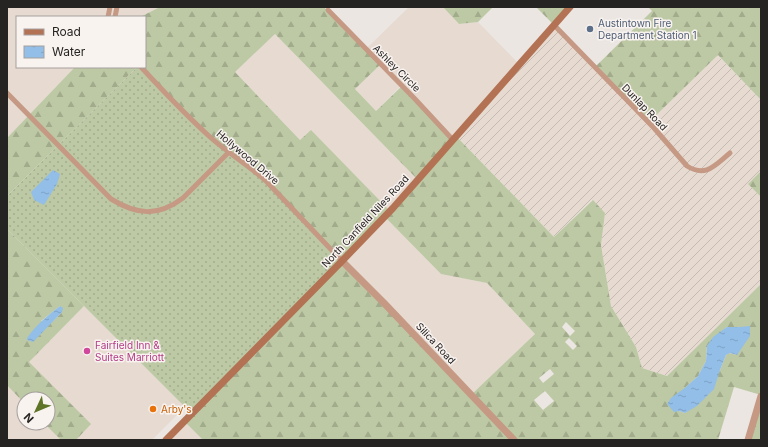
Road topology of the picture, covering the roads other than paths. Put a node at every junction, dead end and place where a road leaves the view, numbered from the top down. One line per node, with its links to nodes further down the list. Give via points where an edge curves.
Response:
1 (570, 7): 3 (main road, North Canfield Niles Road)
2 (328, 10): 6 (street, Ashley Circle)
3 (554, 25): 6 (main road, North Canfield Niles Road); 8 (street, Dunlap Road, via 654,128 687,166 700,171 709,169)
4 (142, 68): 7 (street, Hollywood Drive, via 190,119)
5 (7, 93): 7 (street, via 111,199 132,210 151,212 175,204)
6 (453, 140): 9 (main road, North Canfield Niles Road)
7 (229, 152): 9 (street, Hollywood Drive, via 266,181)
8 (730, 153)
9 (342, 261): 11 (main road, North Canfield Niles Road); 12 (street, Silica Road)
10 (761, 396): 13 (street)
11 (166, 440)
12 (514, 440)
13 (748, 440)

